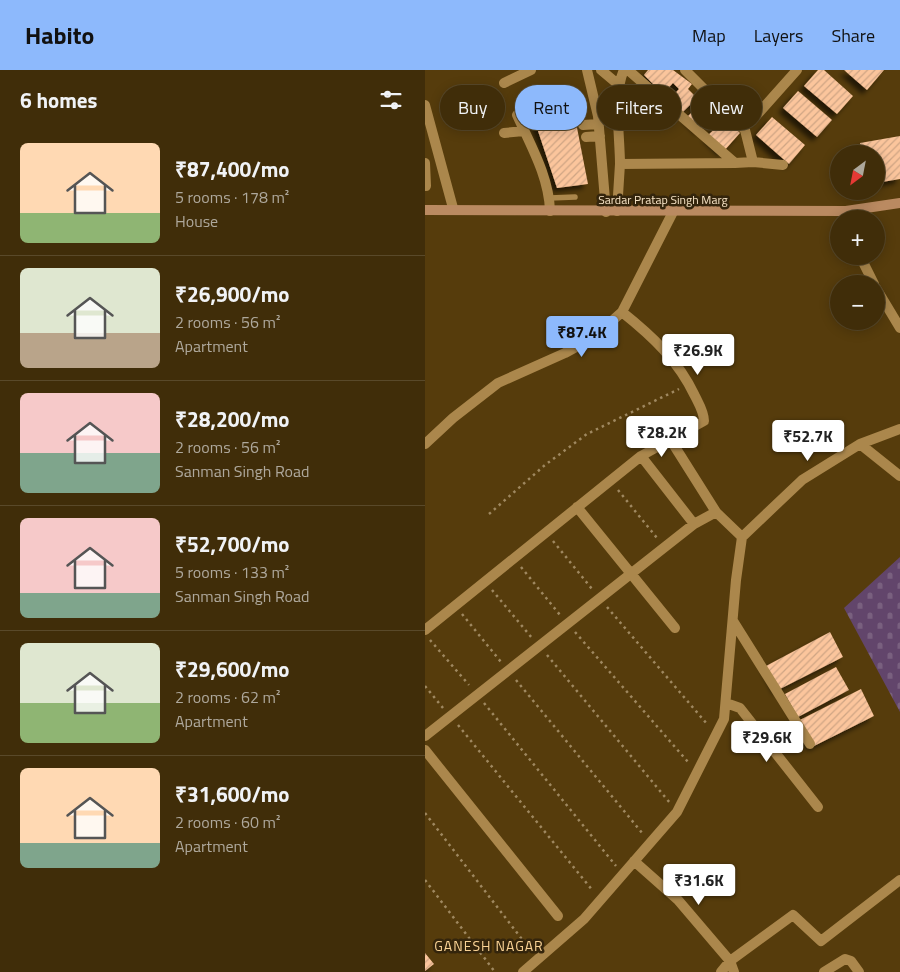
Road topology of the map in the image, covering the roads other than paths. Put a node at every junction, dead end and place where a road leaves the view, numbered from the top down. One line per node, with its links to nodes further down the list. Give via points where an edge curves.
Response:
1 (531, 70): 7 (street)
2 (587, 70): 12 (street)
3 (601, 70): 8 (street)
4 (626, 70): 9 (street); 21 (street)
5 (685, 70): 19 (street, via 745,130)
6 (797, 70): 11 (street)
7 (504, 83)
8 (619, 85)
9 (620, 85)
10 (425, 105): 28 (street)
11 (762, 109)
12 (597, 115)
13 (600, 130): 17 (street)
14 (620, 130): 22 (street)
15 (524, 131): 16 (street); 26 (street, via 541,167)
16 (504, 133)
17 (600, 136): 18 (street); 31 (street)
18 (586, 137)
19 (753, 162): 21 (street); 23 (street)
20 (425, 163): 24 (street)
21 (735, 163): 22 (street)
22 (620, 164): 32 (street)
23 (783, 165)
24 (426, 186)
25 (575, 197): 26 (lane)
26 (550, 198): 30 (street)
27 (900, 203): 33 (main road, Sardar Pratap Singh Marg, via 846,211)
28 (453, 208): 29 (main road, Sardar Pratap Singh Marg); 30 (main road, Sardar Pratap Singh Marg)
29 (425, 210)
30 (551, 211): 31 (main road, Sardar Pratap Singh Marg)
31 (606, 212): 32 (main road, Sardar Pratap Singh Marg)
32 (617, 212): 33 (main road, Sardar Pratap Singh Marg)
33 (673, 212): 35 (street)
34 (885, 303): 36 (street)
35 (622, 312): 38 (street, via 669,354 704,414 704,421); 39 (street, via 594,337 498,383)
36 (900, 328)
37 (900, 429): 40 (street)
38 (669, 439): 41 (street); 44 (street)
39 (425, 444)
40 (860, 444): 42 (street); 46 (street, via 802,480)
41 (641, 456): 43 (street); 45 (street)
42 (900, 476)
43 (577, 507): 47 (street); 50 (street)
44 (716, 512): 45 (street); 46 (street)
45 (694, 524): 47 (street)
46 (742, 537): 48 (street)
47 (631, 573): 49 (street); 52 (street)
48 (733, 621): 51 (street); 53 (street)
49 (675, 628)
50 (425, 632)
51 (726, 703): 55 (street, via 740,708); 56 (street, via 725,719 677,812)
52 (425, 736)
53 (810, 744)
54 (425, 750): 58 (street)
55 (818, 807)
56 (634, 861): 59 (street, via 678,900); 60 (street, via 584,919)
57 (900, 880): 59 (street, via 821,941 793,915)
58 (557, 916)
59 (730, 961): 61 (street); 62 (street)
60 (523, 972)
61 (721, 972)
62 (734, 972)
63 (824, 972): 64 (street, via 845,959 851,961)
64 (859, 972)

